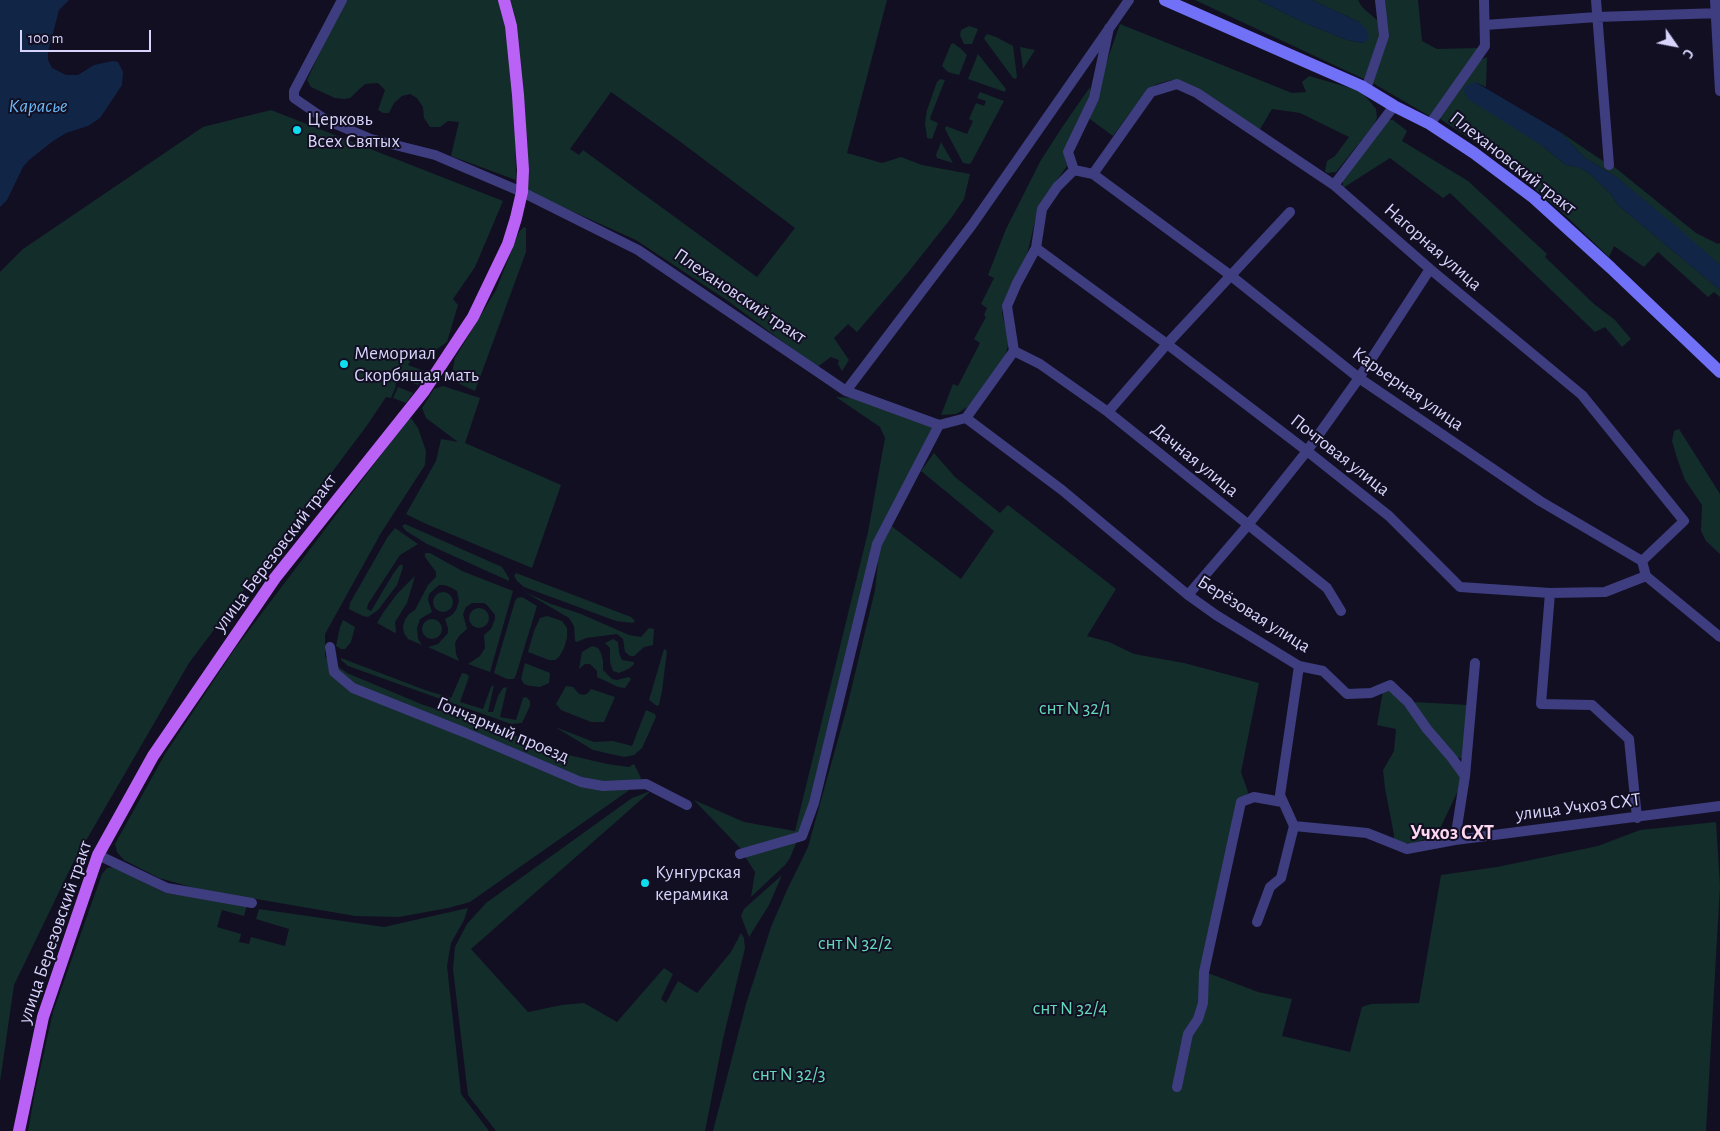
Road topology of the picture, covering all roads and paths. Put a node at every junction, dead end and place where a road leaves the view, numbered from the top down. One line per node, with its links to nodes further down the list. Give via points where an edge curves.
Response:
1 (342, 0): 22 (street, Плехановский тракт, via 294,91 294,98 326,120 371,139 434,155)
2 (504, 0): 22 (main road, улица Березовский тракт, via 511,26 518,95)
3 (1129, 0): 12 (street)
4 (1165, 0): 14 (street, Плехановский тракт)
5 (1380, 0): 14 (street, via 1384,36)
6 (1484, 0): 11 (street)
7 (1596, 0): 10 (street)
8 (1715, 0): 9 (street)
9 (1718, 13): 10 (street); 13 (street)
10 (1597, 16): 11 (street); 18 (street)
11 (1485, 25): 17 (street, via 1484,46)
12 (1109, 28): 19 (street, via 1094,98 1068,152); 31 (street, via 972,225)
13 (1720, 83): 15 (street)
14 (1366, 89): 16 (street, Плехановский тракт)
15 (1720, 91)
16 (1394, 106): 17 (street, Плехановский тракт); 21 (street)
17 (1430, 124): 29 (street, Плехановский тракт, via 1534,198)
18 (1609, 165)
19 (1074, 170): 20 (street, Карьерная улица); 24 (street, via 1042,209)
20 (1093, 174): 21 (street, Нагорная улица, via 1151,92 1177,84 1197,93); 26 (street, Карьерная улица)
21 (1334, 185): 25 (street, Нагорная улица)
22 (522, 192): 31 (street, Плехановский тракт, via 638,250); 54 (main road, улица Березовский тракт, via 508,244 474,317 424,391 275,578 152,756)
23 (1290, 212): 26 (street)
24 (1036, 248): 27 (street, Почтовая улица); 28 (street, via 1007,306)
25 (1430, 268): 30 (street); 37 (street, Нагорная улица, via 1582,395 1684,521)
26 (1230, 275): 27 (street); 30 (street, Карьерная улица)
27 (1168, 344): 32 (street); 35 (street, Почтовая улица)
28 (1014, 351): 32 (street, Дачная улица, via 1040,364); 33 (street)
29 (1720, 372)
30 (1359, 378): 35 (street); 37 (street, Карьерная улица, via 1540,501)
31 (846, 390): 34 (street, Плехановский тракт)
32 (1108, 412): 36 (street, Дачная улица)
33 (966, 418): 34 (street); 40 (street, Берёзовая улица, via 1062,490)
34 (939, 425): 53 (street, via 877,544 814,803 802,836)
35 (1308, 451): 36 (street); 39 (street, Почтовая улица, via 1389,516 1460,587)
36 (1248, 525): 40 (street); 41 (street, Дачная улица, via 1326,588)
37 (1642, 561): 38 (street)
38 (1646, 576): 39 (street, Почтовая улица, via 1605,592); 42 (street)
39 (1550, 593): 50 (street, via 1540,704 1592,705 1629,739)
40 (1188, 595): 45 (street, Берёзовая улица)
41 (1341, 611)
42 (1720, 637)
43 (330, 647): 48 (street, Гончарный проезд, via 334,672 353,688 581,782 603,786 646,784)
44 (1475, 663): 46 (street)
45 (1299, 666): 46 (street, Берёзовая улица, via 1323,671 1347,694 1371,693 1390,685 1408,702); 47 (street, via 1280,796)
46 (1465, 776): 52 (street)
47 (1282, 802): 51 (street); 57 (street, via 1254,797 1241,802 1204,972 1203,1003 1188,1034)
48 (687, 805)
49 (1720, 806): 50 (street, улица Учхоз СХТ)
50 (1637, 818): 52 (street, улица Учхоз СХТ)
51 (1294, 826): 52 (street, улица Учхоз СХТ, via 1367,833 1407,849); 56 (street, via 1281,878 1270,887)
52 (1455, 840)
53 (740, 854)
54 (98, 855): 55 (street, via 167,888); 58 (main road, улица Березовский тракт, via 43,1017)
55 (252, 903)
56 (1257, 922)
57 (1177, 1086)
58 (19, 1131)

